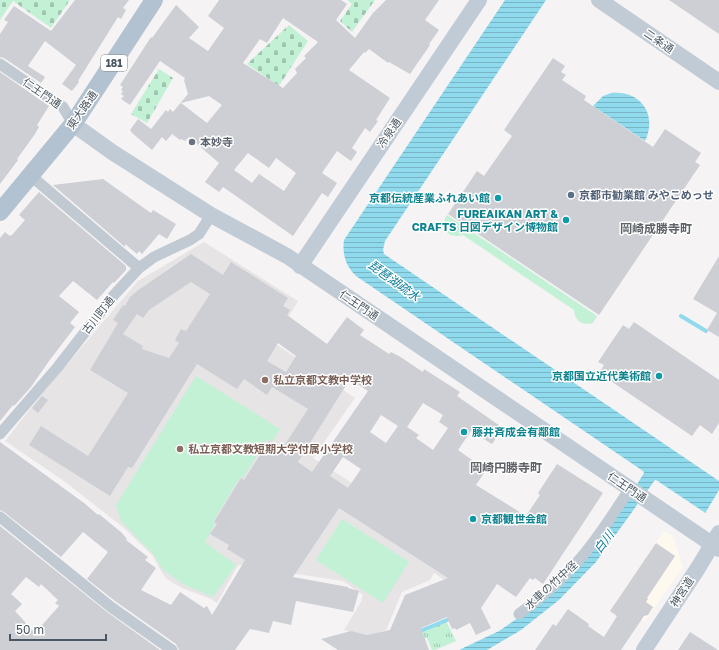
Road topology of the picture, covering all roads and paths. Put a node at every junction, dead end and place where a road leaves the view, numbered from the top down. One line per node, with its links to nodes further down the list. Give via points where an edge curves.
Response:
1 (154, 0): 6 (main road, 東大路通 / 181)
2 (479, 0): 10 (street, 冷泉通)
3 (599, 0): 5 (street, 二条通)
4 (0, 64): 6 (street, 仁王門通, via 63,107)
5 (719, 82)
6 (73, 124): 7 (main road, 東大路通 / 181); 9 (street, 仁王門通)
7 (30, 175): 8 (main road, 東大路通 / 181); 11 (street)
8 (0, 212)
9 (211, 215): 10 (street, 仁王門通, via 287,256); 11 (street, 古川町通, via 199,234 154,257)
10 (300, 266): 13 (street, 仁王門通)
11 (139, 268): 12 (street, 古川町通, via 114,294 57,368)
12 (0, 434)
13 (632, 494): 15 (street, 仁王門通); 16 (street, 水車の竹中径, via 575,565)
14 (0, 516): 17 (street, via 111,607)
15 (717, 542): 18 (street, 神宮道)
16 (519, 614)
17 (172, 650)
18 (644, 650)

